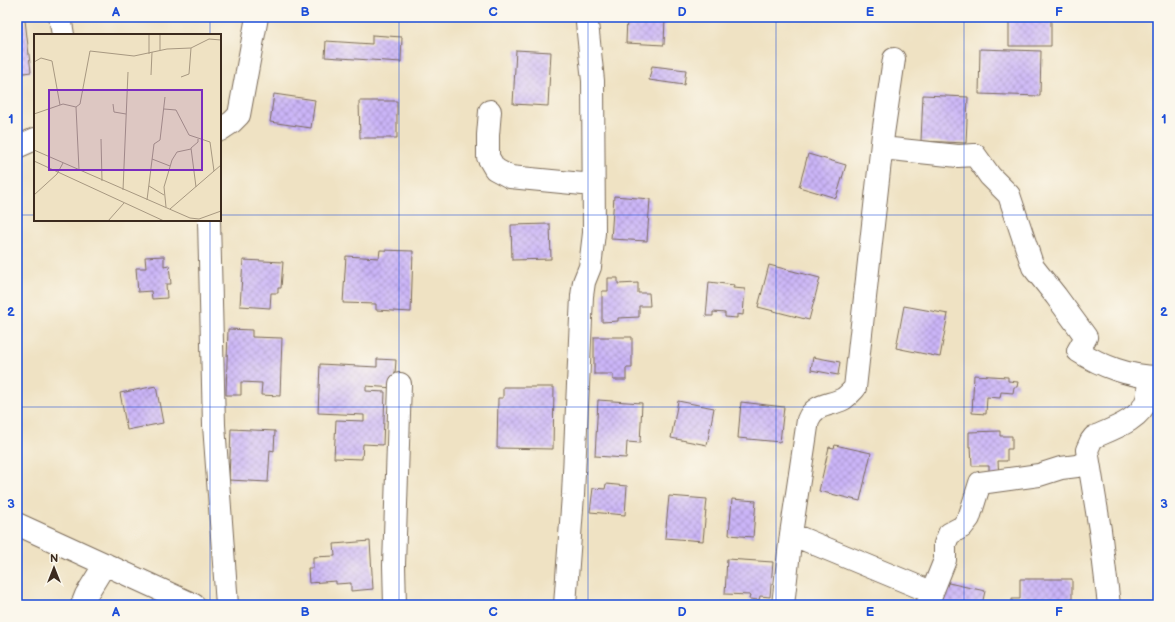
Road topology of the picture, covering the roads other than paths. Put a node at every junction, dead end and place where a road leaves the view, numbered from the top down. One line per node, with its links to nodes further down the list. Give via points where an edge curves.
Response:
1 (60, 17): 4 (street)
2 (257, 17): 7 (street, via 239,115)
3 (587, 17): 11 (street, via 592,81)
4 (63, 34)
5 (894, 59): 10 (street)
6 (490, 111): 11 (street, via 488,157 495,169 510,177)
7 (221, 129)
8 (34, 139): 9 (street)
9 (17, 147)
10 (882, 148): 13 (street, via 958,156 975,155 1008,196 1032,267 1086,337 1078,351 1120,371); 17 (street, via 855,388 843,399 811,413)
11 (593, 185): 24 (street, via 594,233 590,267 582,296)
12 (209, 221): 22 (street, via 214,425)
13 (1153, 377): 15 (street, via 1144,406 1124,424 1094,437 1087,450)
14 (400, 384): 23 (street)
15 (1088, 461): 19 (street, via 1039,475 980,483 970,518 962,527 949,534 945,544 945,560); 26 (street)
16 (17, 524): 18 (street)
17 (792, 534): 19 (street); 25 (street)
18 (105, 564): 20 (street); 21 (street)
19 (929, 598)
20 (82, 605)
21 (194, 605)
22 (227, 605)
23 (395, 605)
24 (565, 605)
25 (783, 605)
26 (1109, 605)

